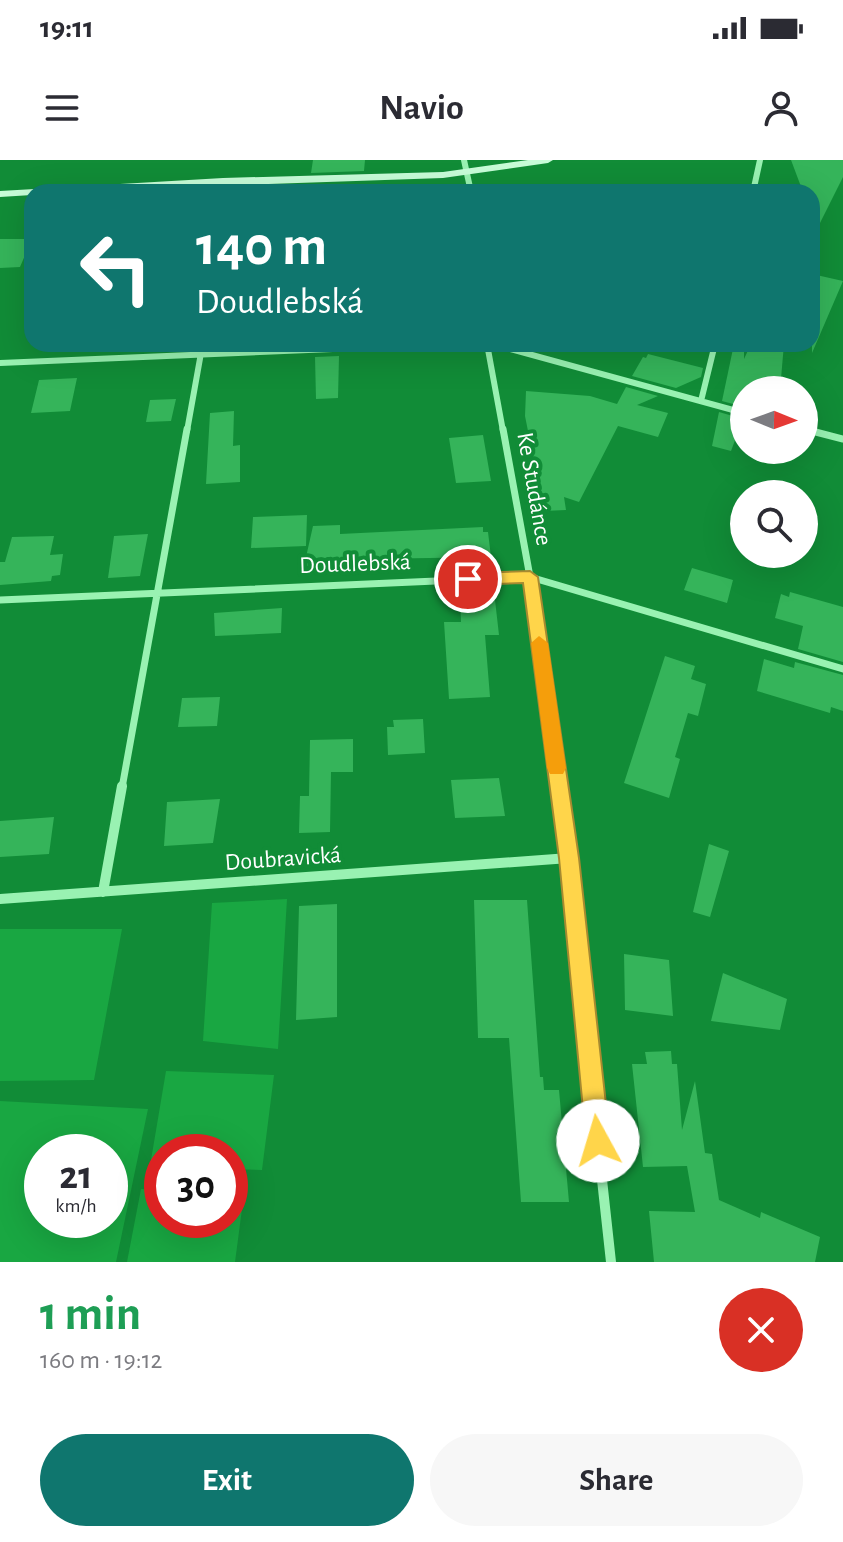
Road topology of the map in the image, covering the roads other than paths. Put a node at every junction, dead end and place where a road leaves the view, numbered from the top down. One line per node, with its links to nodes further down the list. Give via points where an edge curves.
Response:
1 (464, 160): 4 (street)
2 (548, 160): 4 (main road)
3 (760, 160): 7 (street)
4 (467, 173): 5 (main road); 6 (street)
5 (172, 184)
6 (469, 184)
7 (755, 184)
8 (24, 193): 9 (main road)
9 (0, 194)
10 (235, 352): 14 (street)
11 (491, 352): 20 (street, Ke Studánce)
12 (520, 352): 16 (street)
13 (713, 352): 16 (street)
14 (201, 353): 15 (street); 21 (street)
15 (0, 363)
16 (701, 401): 17 (street)
17 (730, 409)
18 (818, 433): 19 (street)
19 (843, 439)
20 (530, 577): 21 (street, Doudlebská); 23 (street, Doudlebská); 24 (street, Ke Studánce)
21 (159, 591): 22 (street, Doudlebská); 25 (street)
22 (0, 600)
23 (843, 669)
24 (569, 858): 25 (street, Doubravická); 27 (street, Ke Studánce)
25 (103, 892): 26 (street, Doubravická)
26 (0, 899)
27 (611, 1262)

